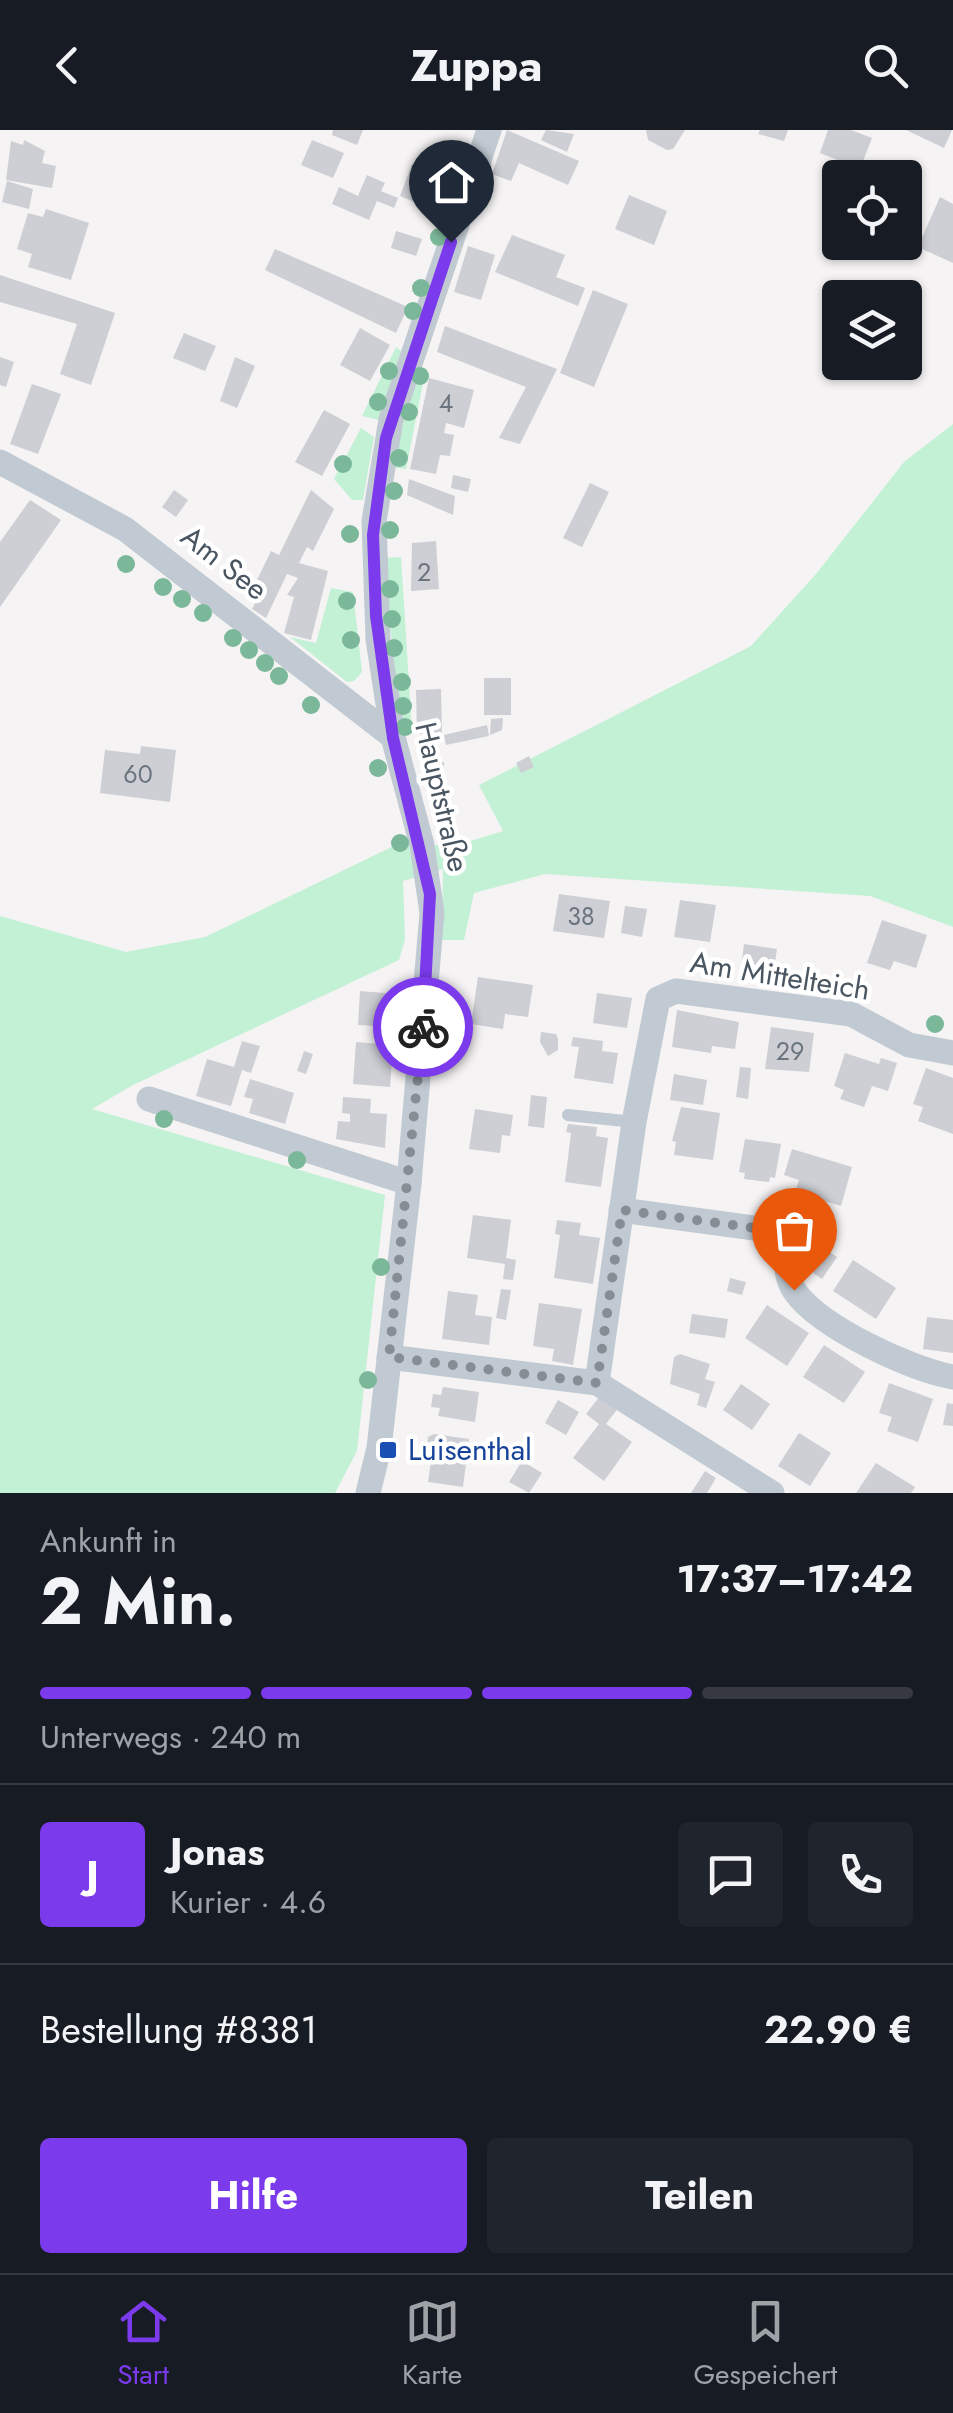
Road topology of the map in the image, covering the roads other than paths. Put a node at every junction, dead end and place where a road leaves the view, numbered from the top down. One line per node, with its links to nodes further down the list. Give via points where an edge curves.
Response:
1 (489, 130): 3 (street, Hauptstraße, via 391,420 380,474 374,594)
2 (2, 466): 3 (street, Am See, via 74,499 154,549)
3 (393, 738): 8 (street, Hauptstraße, via 422,845 431,933)
4 (953, 1053): 7 (street, Am Mittelteich, via 909,1045 851,1014 668,992 653,1011)
5 (149, 1099): 8 (street)
6 (568, 1115): 7 (lane)
7 (634, 1122): 9 (street, Am Mittelteich)
8 (409, 1183): 10 (street, Hauptstraße)
9 (622, 1210): 11 (street, via 769,1230 783,1245 792,1288 810,1306 887,1355); 12 (street, Am Mittelteich)
10 (389, 1357): 12 (street); 13 (street, Hauptstraße)
11 (953, 1377)
12 (597, 1383): 14 (street)
13 (368, 1493)
14 (772, 1493)

